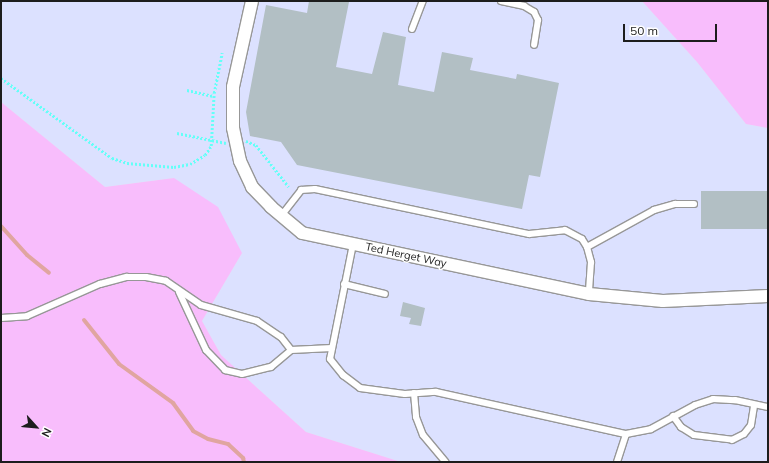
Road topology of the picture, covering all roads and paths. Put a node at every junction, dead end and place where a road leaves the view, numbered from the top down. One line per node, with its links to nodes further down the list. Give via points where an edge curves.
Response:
1 (252, 1): 11 (street, Ted Herget Way, via 233,87 233,128 240,162 252,187)
2 (423, 1): 4 (lane)
3 (501, 1): 5 (lane, via 524,6 534,12 538,20)
4 (412, 29)
5 (534, 45)
6 (222, 53): 9 (path)
7 (1, 78): 9 (path, via 112,158 149,166 190,164 205,155 212,139)
8 (187, 90): 9 (path)
9 (214, 96)
10 (694, 204): 13 (lane, via 675,204 654,210)
11 (281, 216): 12 (street, Ted Herget Way, via 302,233); 13 (lane, via 301,190 315,190 529,234 565,230 578,236)
12 (353, 244): 14 (lane); 17 (street, Ted Herget Way)
13 (587, 247): 17 (lane, via 591,262)
14 (344, 284): 16 (lane); 20 (lane)
15 (179, 292): 19 (lane, via 166,281 127,277 100,284 27,316); 21 (lane, via 201,305 257,321 281,337); 21 (lane, via 206,350 225,370 242,374 271,367)
16 (385, 294)
17 (589, 294): 18 (street, Ted Herget Way, via 663,301)
18 (768, 296)
19 (1, 318)
20 (332, 348): 21 (lane); 22 (lane, via 330,359 343,375 360,388)
21 (291, 350)
22 (414, 393): 26 (lane, via 436,392); 27 (lane, via 416,417 423,435)
23 (754, 404): 24 (lane); 25 (lane, via 713,399); 25 (lane, via 751,425 744,434 732,440 694,434 682,427)
24 (768, 407)
25 (674, 416): 26 (lane, via 651,429)
26 (626, 434): 28 (lane)
27 (446, 462)
28 (617, 462)

